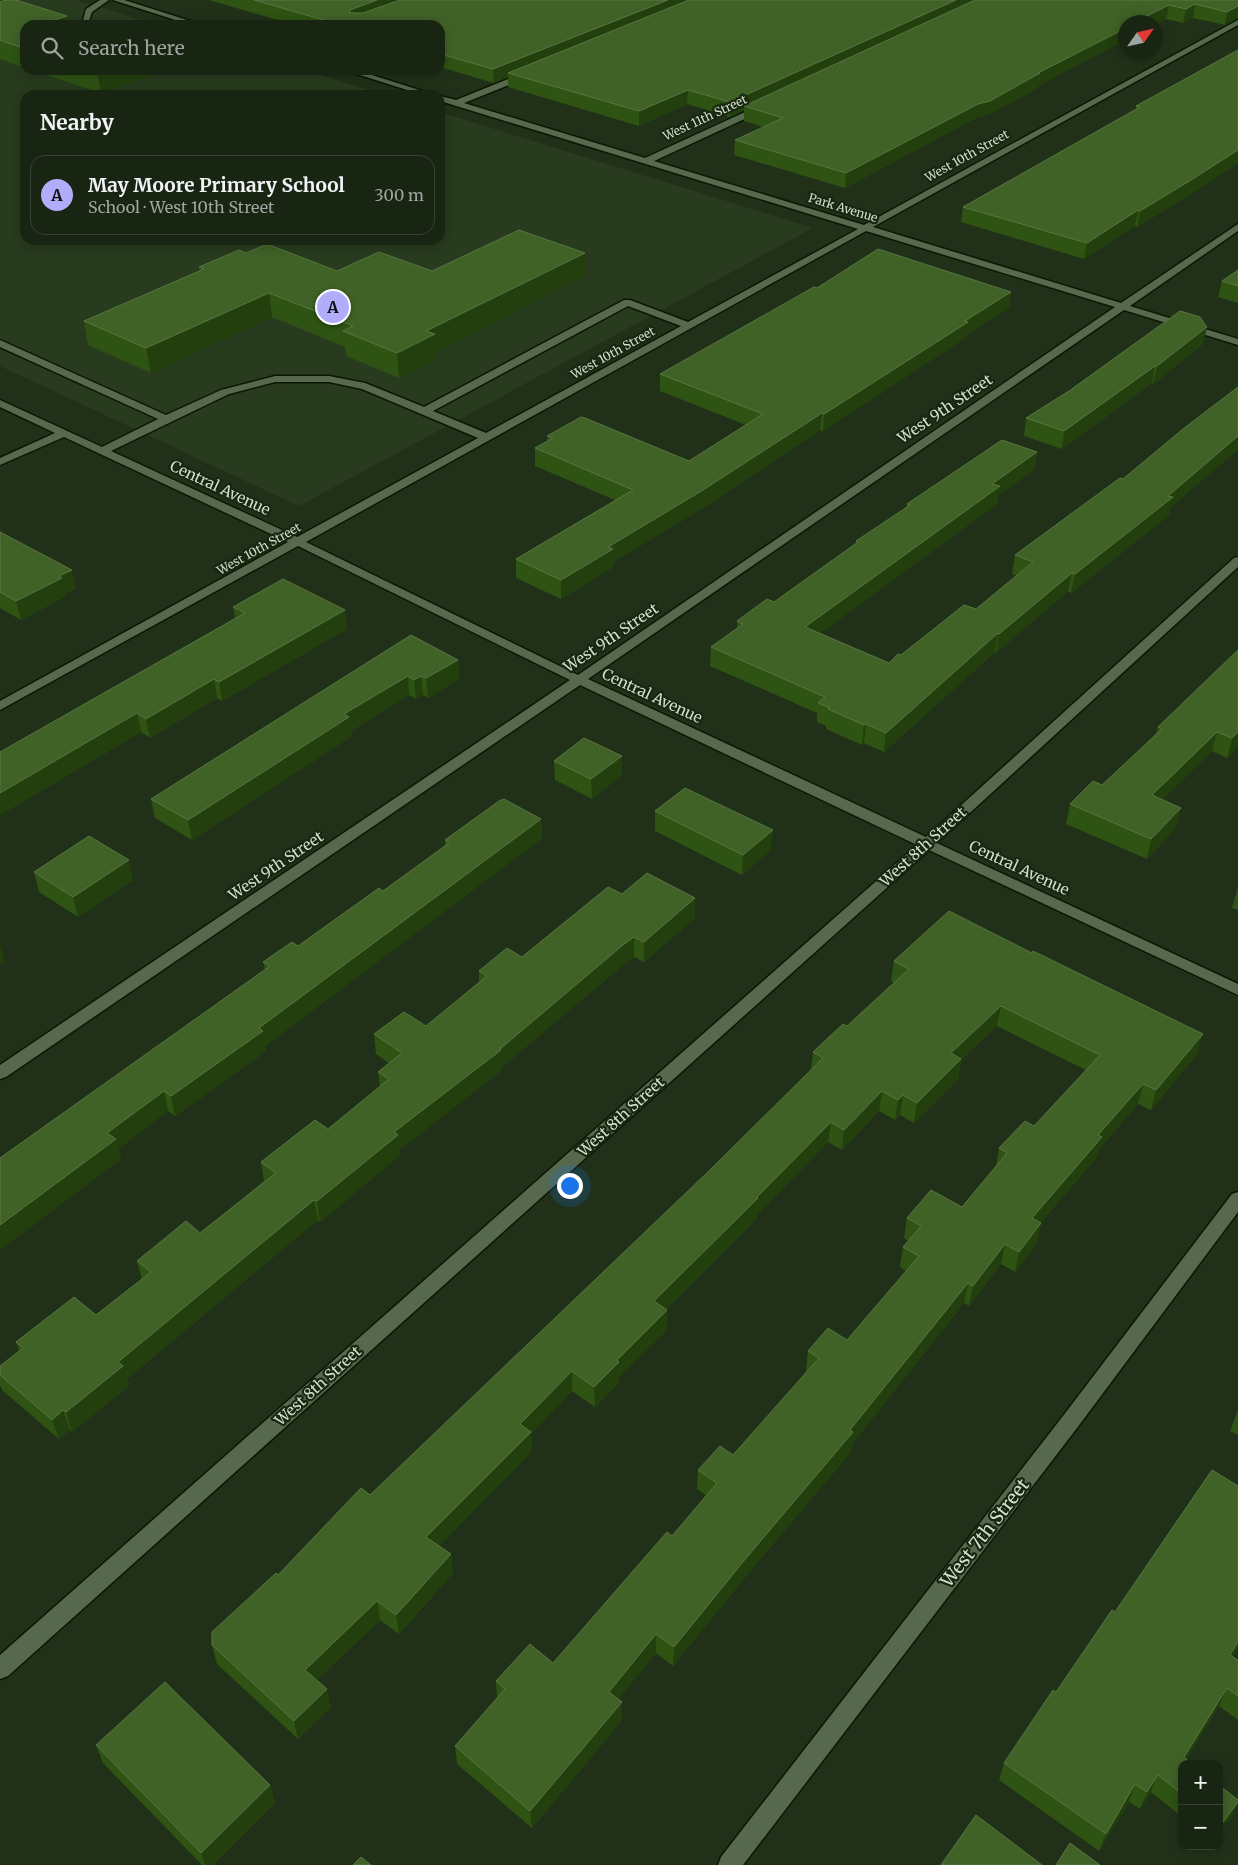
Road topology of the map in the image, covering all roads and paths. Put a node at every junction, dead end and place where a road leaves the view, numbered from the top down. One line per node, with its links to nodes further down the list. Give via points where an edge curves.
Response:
1 (105, 0): 5 (street, via 89,11)
2 (117, 0): 4 (street)
3 (150, 2): 4 (street)
4 (137, 6): 6 (street)
5 (86, 20)
6 (183, 20)
7 (1238, 22): 15 (street, West 10th Street)
8 (530, 74): 12 (street)
9 (365, 75): 10 (street)
10 (414, 90)
11 (445, 99): 12 (street, Park Avenue)
12 (457, 103): 14 (street, Park Avenue)
13 (771, 103): 14 (street, West 11th Street)
14 (646, 161): 15 (street, Park Avenue)
15 (864, 227): 17 (street, Park Avenue); 18 (street, West 10th Street)
16 (1238, 227): 17 (street, West 9th Street)
17 (1123, 306): 19 (street, Park Avenue); 30 (street, West 9th Street)
18 (688, 325): 22 (street, via 627,302); 25 (street, West 10th Street)
19 (1238, 342)
20 (0, 343): 23 (street)
21 (0, 403): 24 (street, Central Avenue)
22 (424, 411): 23 (street, via 365,386 329,379 275,379 225,392); 25 (street)
23 (166, 419): 26 (street)
24 (63, 433): 26 (street, Central Avenue); 27 (street)
25 (486, 437): 28 (street, West 10th Street)
26 (102, 451): 28 (street, Central Avenue)
27 (0, 462)
28 (298, 542): 30 (street, Central Avenue); 31 (street, West 10th Street)
29 (1238, 561): 32 (street, West 8th Street)
30 (579, 680): 32 (street, Central Avenue); 34 (street, West 9th Street)
31 (0, 706)
32 (928, 843): 33 (street, Central Avenue); 36 (street, West 8th Street)
33 (1238, 990)
34 (0, 1073)
35 (1238, 1198): 37 (street, West 7th Street)
36 (0, 1669)
37 (729, 1865)

